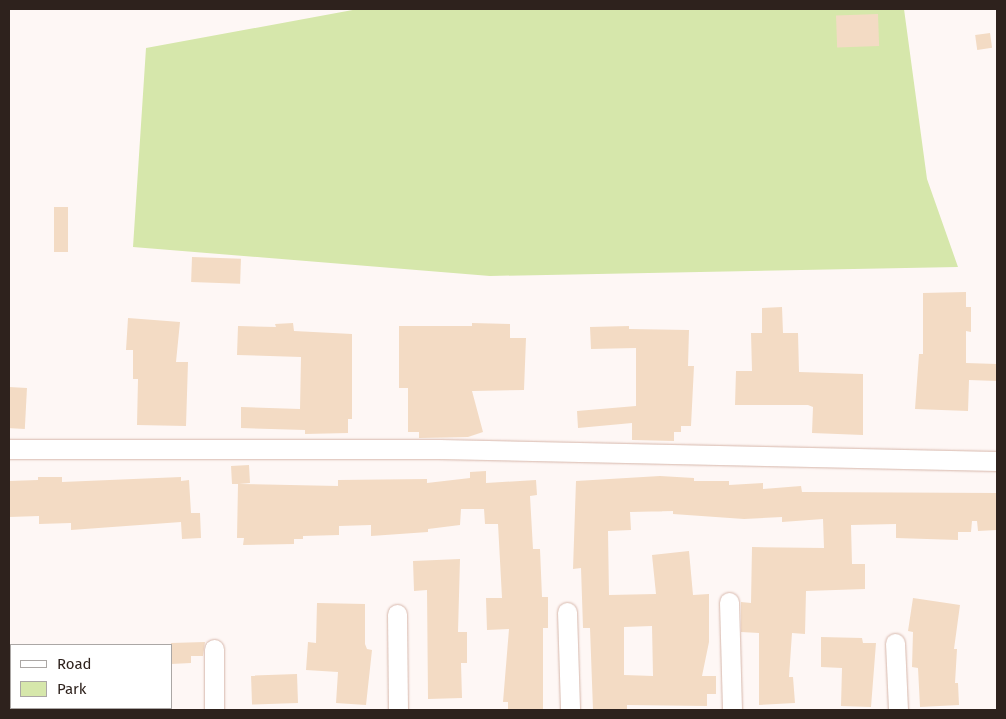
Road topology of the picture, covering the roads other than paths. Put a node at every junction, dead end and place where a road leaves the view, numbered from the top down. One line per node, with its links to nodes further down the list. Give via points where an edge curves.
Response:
1 (9, 449): 2 (street, via 439,449)
2 (997, 461)
3 (729, 602): 11 (street)
4 (567, 612): 10 (street)
5 (397, 614): 9 (street)
6 (895, 644): 12 (street)
7 (214, 649): 8 (street)
8 (214, 710)
9 (398, 710)
10 (570, 710)
11 (732, 710)
12 (898, 710)

